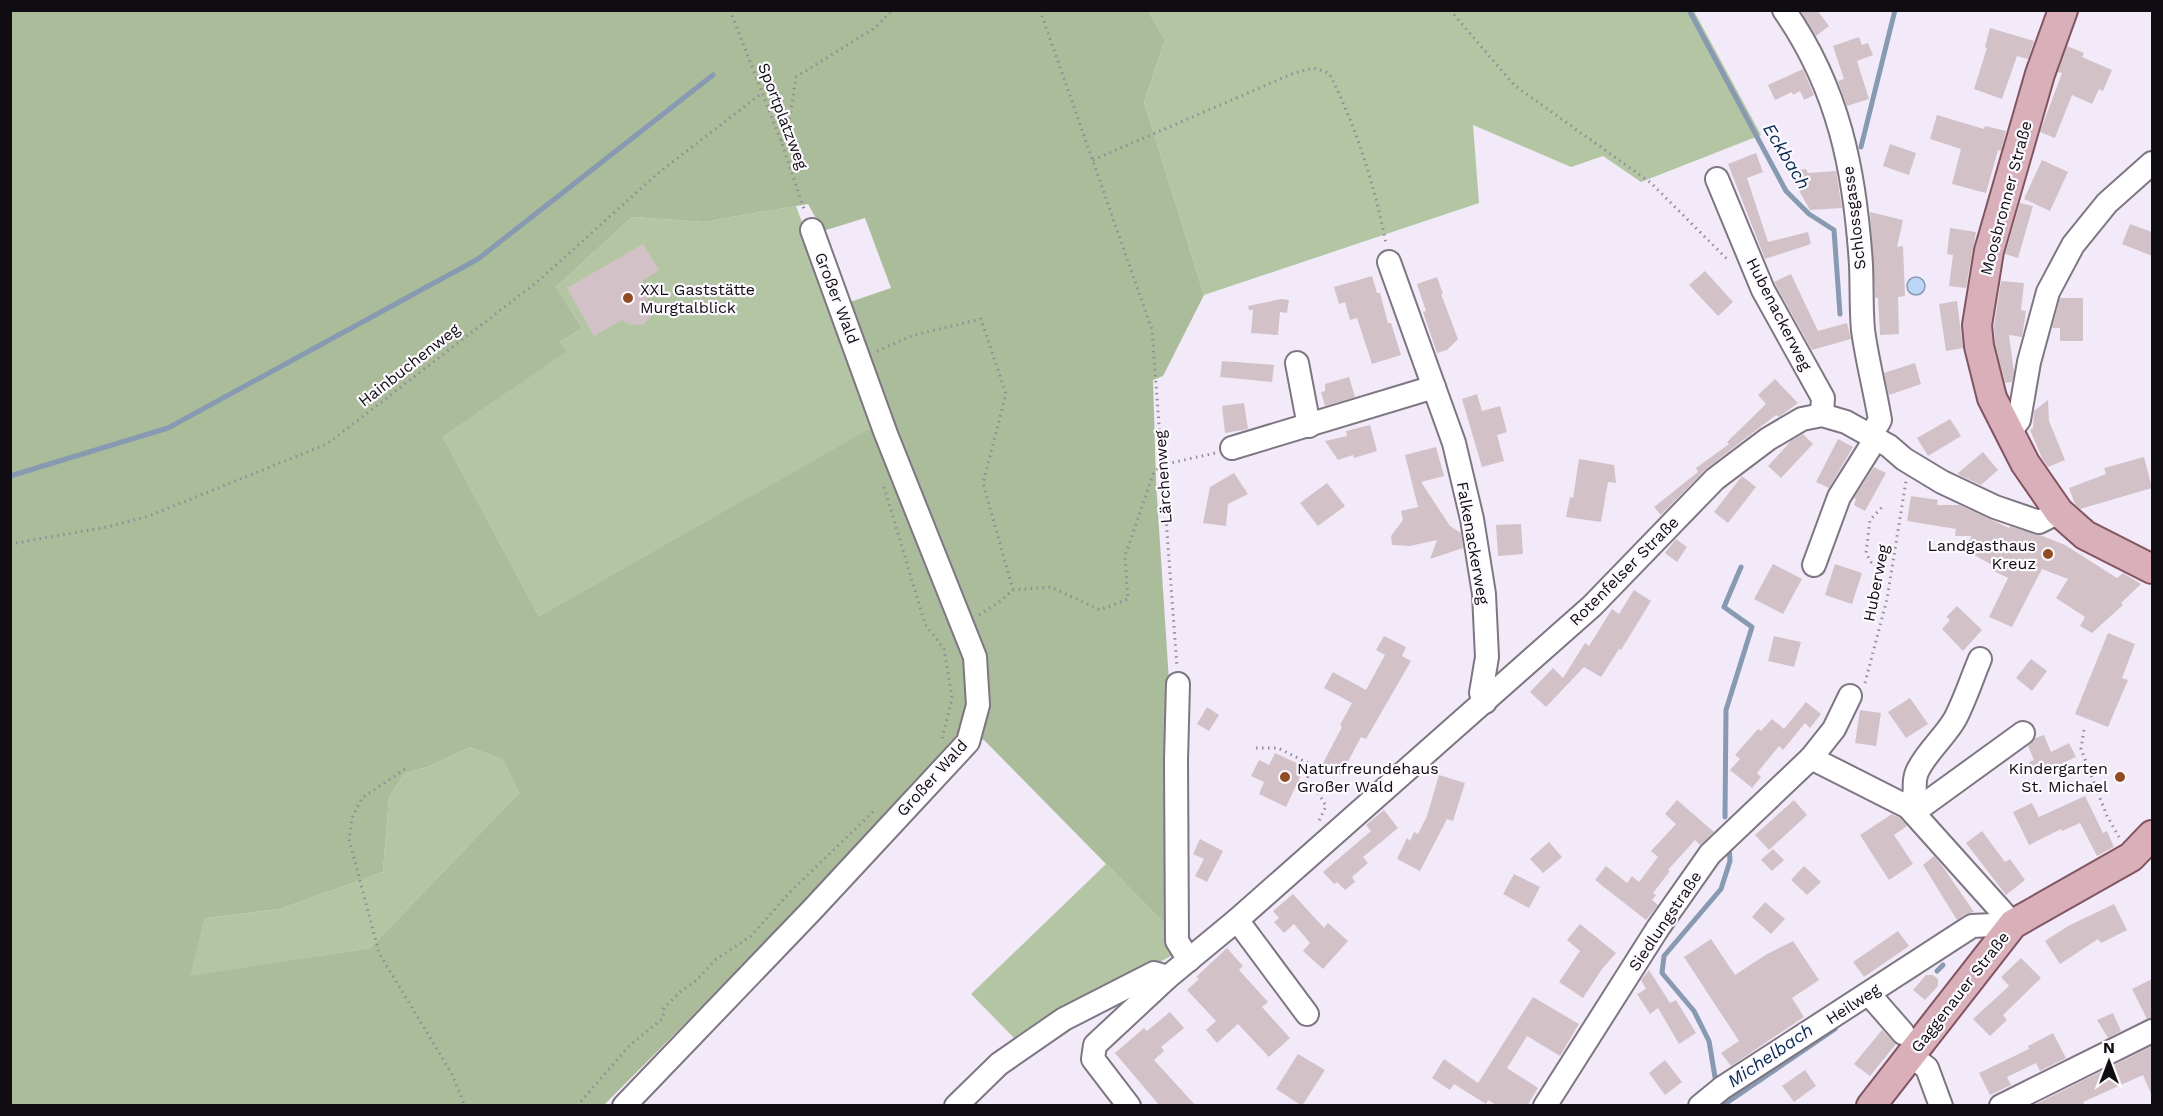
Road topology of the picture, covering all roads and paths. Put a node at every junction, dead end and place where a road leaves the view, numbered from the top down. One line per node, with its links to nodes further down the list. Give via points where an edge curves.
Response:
1 (730, 10): 7 (path, Sportplatzweg)
2 (892, 10): 8 (path, via 876,27 796,77 788,129)
3 (1040, 10): 9 (path, Lärchenweg)
4 (1450, 10): 14 (path, via 1514,85 1651,183)
5 (1784, 10): 21 (street, Schlossgasse, via 1803,38 1832,100 1853,181 1863,330 1880,420)
6 (2063, 10): 20 (main road, Moosbronner Straße, via 2040,74 1989,251 1977,325 1992,398)
7 (762, 93): 8 (path, Sportplatzweg); 29 (path, Hainbuchenweg, via 657,174 537,282 327,444 149,516)
8 (781, 141): 12 (path, Sportplatzweg)
9 (1093, 160): 13 (path, via 1294,73 1314,68 1329,73 1347,108 1381,214); 25 (path, Lärchenweg, via 1152,330)
10 (2152, 163): 20 (street, via 2107,203 2073,245 2048,292 2029,362 2019,420)
11 (1717, 179): 18 (street, Hubenackerweg, via 1763,290 1823,398)
12 (812, 230): 15 (street, Großer Wald)
13 (1389, 262): 17 (street, Falkenackerweg)
14 (1731, 263)
15 (860, 359): 33 (path, via 914,335 981,319 1006,394 982,483); 34 (street, Großer Wald)
16 (1297, 363): 19 (street)
17 (1434, 387): 19 (street); 38 (street, Falkenackerweg, via 1454,443 1472,519 1484,594 1487,657 1481,693)
18 (1822, 415): 21 (street); 38 (street, Rotenfelser Straße, via 1802,419 1768,439 1715,479 1592,606)
19 (1309, 426): 22 (street)
20 (2010, 432): 28 (main road, Moosbronner Straße)
21 (1874, 437): 24 (street); 30 (street, Schlossgasse, via 1839,496)
22 (1232, 448)
23 (1202, 457): 25 (path)
24 (1912, 464): 28 (street, via 1995,507 2039,522); 37 (path, Huberweg, via 1868,680 1857,697)
25 (1162, 465): 33 (path, via 1154,472 1125,556 1128,599 1100,610 1051,587); 36 (path, Lärchenweg)
26 (883, 483): 41 (path, via 925,624 944,649 952,698 943,737)
27 (1884, 504): 32 (path, via 1870,520 1866,553 1876,565)
28 (2059, 512): 31 (main road, Moosbronner Straße, via 2085,536)
29 (10, 544)
30 (1814, 565)
31 (2152, 569)
32 (1873, 584)
33 (1013, 590): 34 (path)
34 (962, 625): 61 (street, Großer Wald, via 975,657 978,705 968,742)
35 (1980, 658): 46 (street, via 1955,720 1917,771)
36 (1178, 684): 52 (street, via 1177,941)
37 (1850, 696): 43 (street, Siedlungstraße, via 1834,729)
38 (1485, 702): 50 (street, Rotenfelser Straße)
39 (2084, 730): 49 (path, via 2081,749 2107,816)
40 (2023, 734): 46 (street)
41 (936, 746)
42 (1256, 748): 47 (path, via 1278,748 1312,765 1305,784 1317,791 1326,806)
43 (1811, 758): 46 (street); 64 (street, Siedlungstraße, via 1710,854)
44 (405, 769): 59 (path, via 362,798 352,818 350,839 378,953 452,1074)
45 (882, 803): 60 (path, via 791,891 751,936 715,960 681,991 664,1008 663,1018 629,1046)
46 (1911, 809): 51 (street)
47 (1318, 824)
48 (2152, 835): 49 (main road, Gaggenauer Straße)
49 (2131, 857): 51 (main road, Gaggenauer Straße)
50 (1237, 920): 52 (street, Rotenfelser Straße); 55 (street)
51 (2013, 924): 54 (street, Heilweg, via 1972,926); 57 (main road, Gaggenauer Straße)
52 (1189, 960): 53 (street, Rotenfelser Straße)
53 (1168, 977): 62 (street, via 1154,973 1064,1019 999,1064); 63 (street, Rotenfelser Straße, via 1095,1045 1093,1059)
54 (1869, 994): 57 (street); 58 (street, Heilweg)
55 (1307, 1014)
56 (2152, 1031): 67 (street)
57 (1907, 1044): 65 (main road, Gaggenauer Straße); 66 (street, via 1927,1068)
58 (1711, 1097)
59 (465, 1106)
60 (577, 1106)
61 (624, 1106)
62 (956, 1106)
63 (1129, 1106)
64 (1545, 1106)
65 (1871, 1106)
66 (1941, 1106)
67 (2001, 1106)

